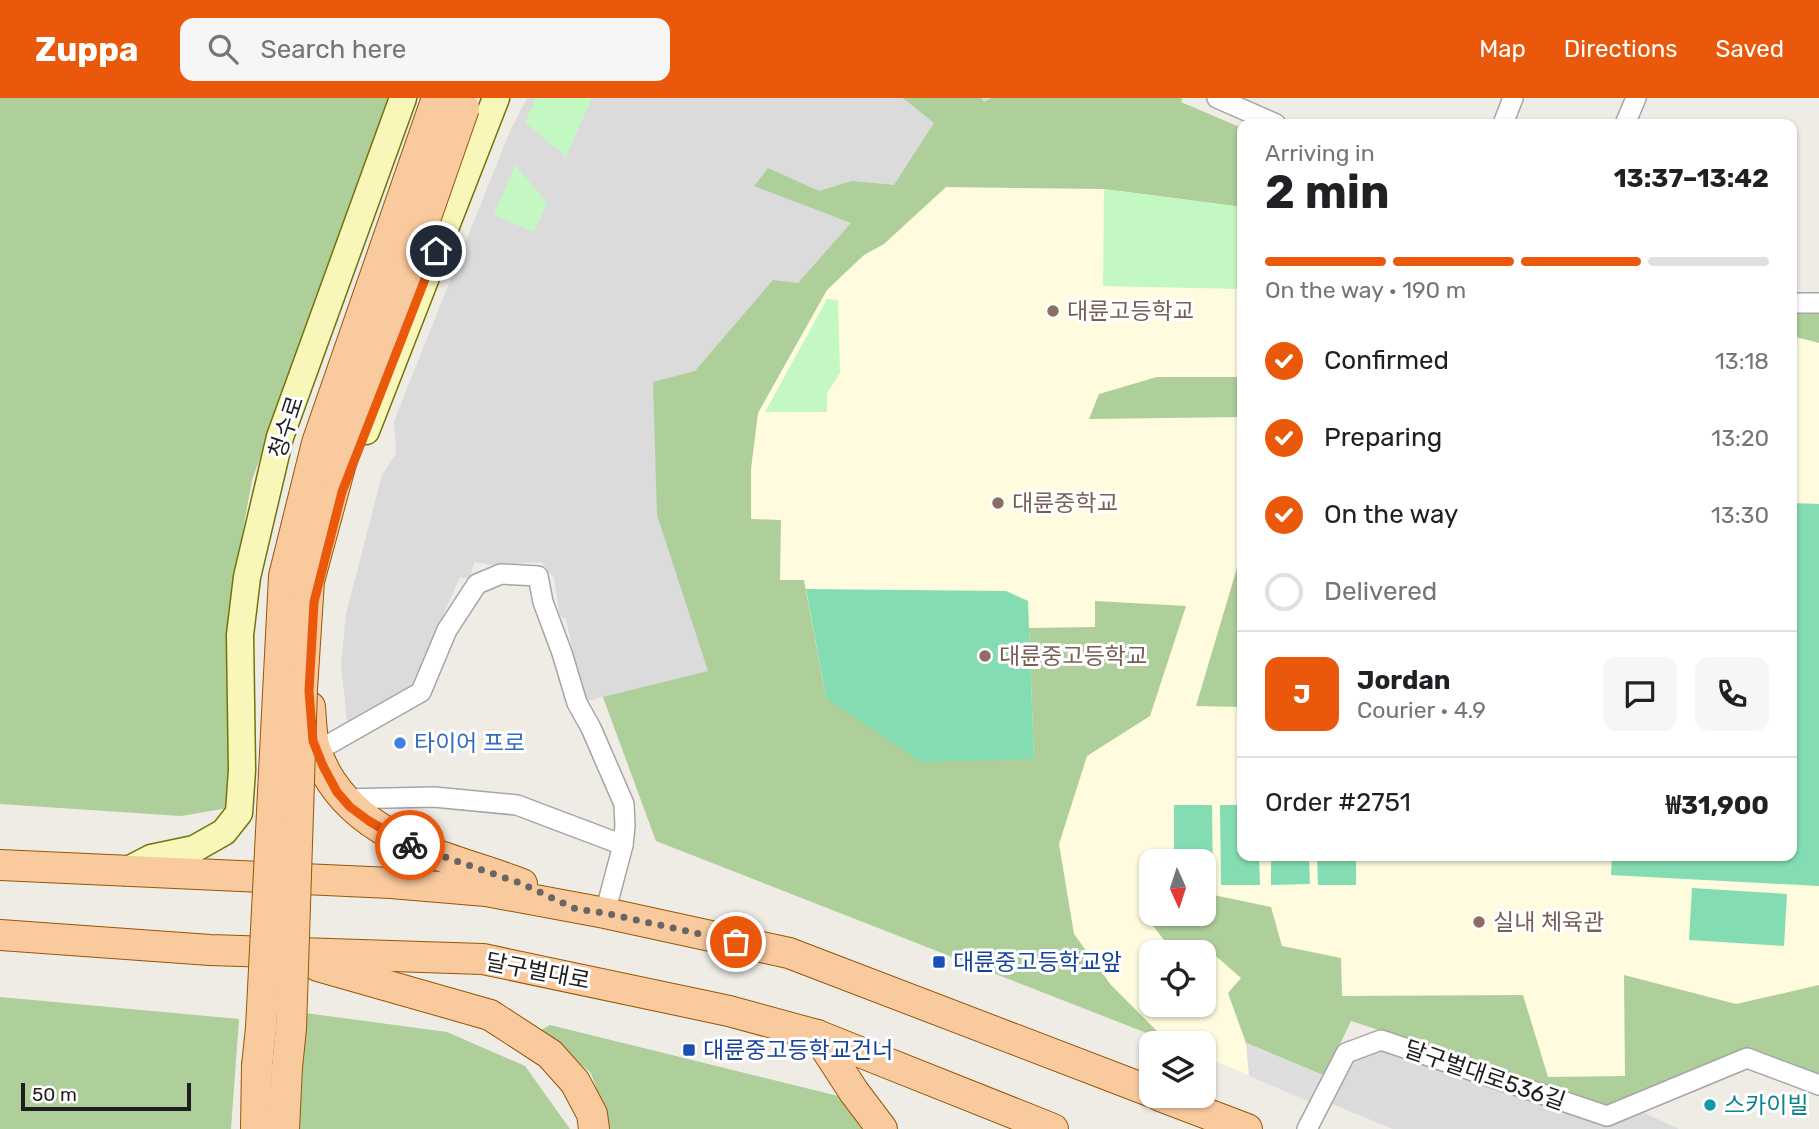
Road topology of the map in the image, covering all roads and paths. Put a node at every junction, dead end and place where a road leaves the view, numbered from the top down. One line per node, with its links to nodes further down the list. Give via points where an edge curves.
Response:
1 (402, 98): 17 (main road, 청수로, via 281,437 250,564 240,635 239,814 224,832 194,849 151,858)
2 (496, 98): 12 (main road, via 342,492 314,602)
3 (1217, 98): 7 (street)
4 (1513, 98): 8 (street)
5 (1636, 98): 9 (street)
6 (456, 101): 25 (main road, bridge, via 317,443 284,576); 26 (main road, bridge, via 344,452 309,581)
7 (1265, 119)
8 (1505, 119)
9 (1627, 119)
10 (1797, 303): 11 (street)
11 (1819, 303)
12 (309, 691): 13 (main road)
13 (317, 751): 14 (main road); 15 (street, via 421,692 447,630 477,584 501,574 538,576 577,703 624,804)
14 (343, 799): 15 (street, via 434,797 517,805); 18 (main road, via 369,821 409,844)
15 (623, 845): 18 (street)
16 (0, 865): 17 (main road)
17 (124, 872): 18 (main road, via 418,885 485,891)
18 (590, 911): 23 (main road, via 789,953)
19 (0, 935): 20 (main road, 달구벌대로)
20 (209, 950): 21 (main road, 달구벌대로, via 483,959 729,1011); 27 (main road, via 328,967 490,1015 550,1054 575,1082 592,1114)
21 (817, 1035): 28 (main road); 29 (main road, 달구벌대로)
22 (1819, 1086): 31 (street, 달구벌대로536길, via 1747,1058 1607,1116 1381,1040 1346,1053)
23 (1139, 1087)
24 (1192, 1108): 30 (main road)
25 (256, 1129)
26 (284, 1129)
27 (594, 1129)
28 (882, 1129)
29 (1053, 1129)
30 (1247, 1129)
31 (1307, 1129)

